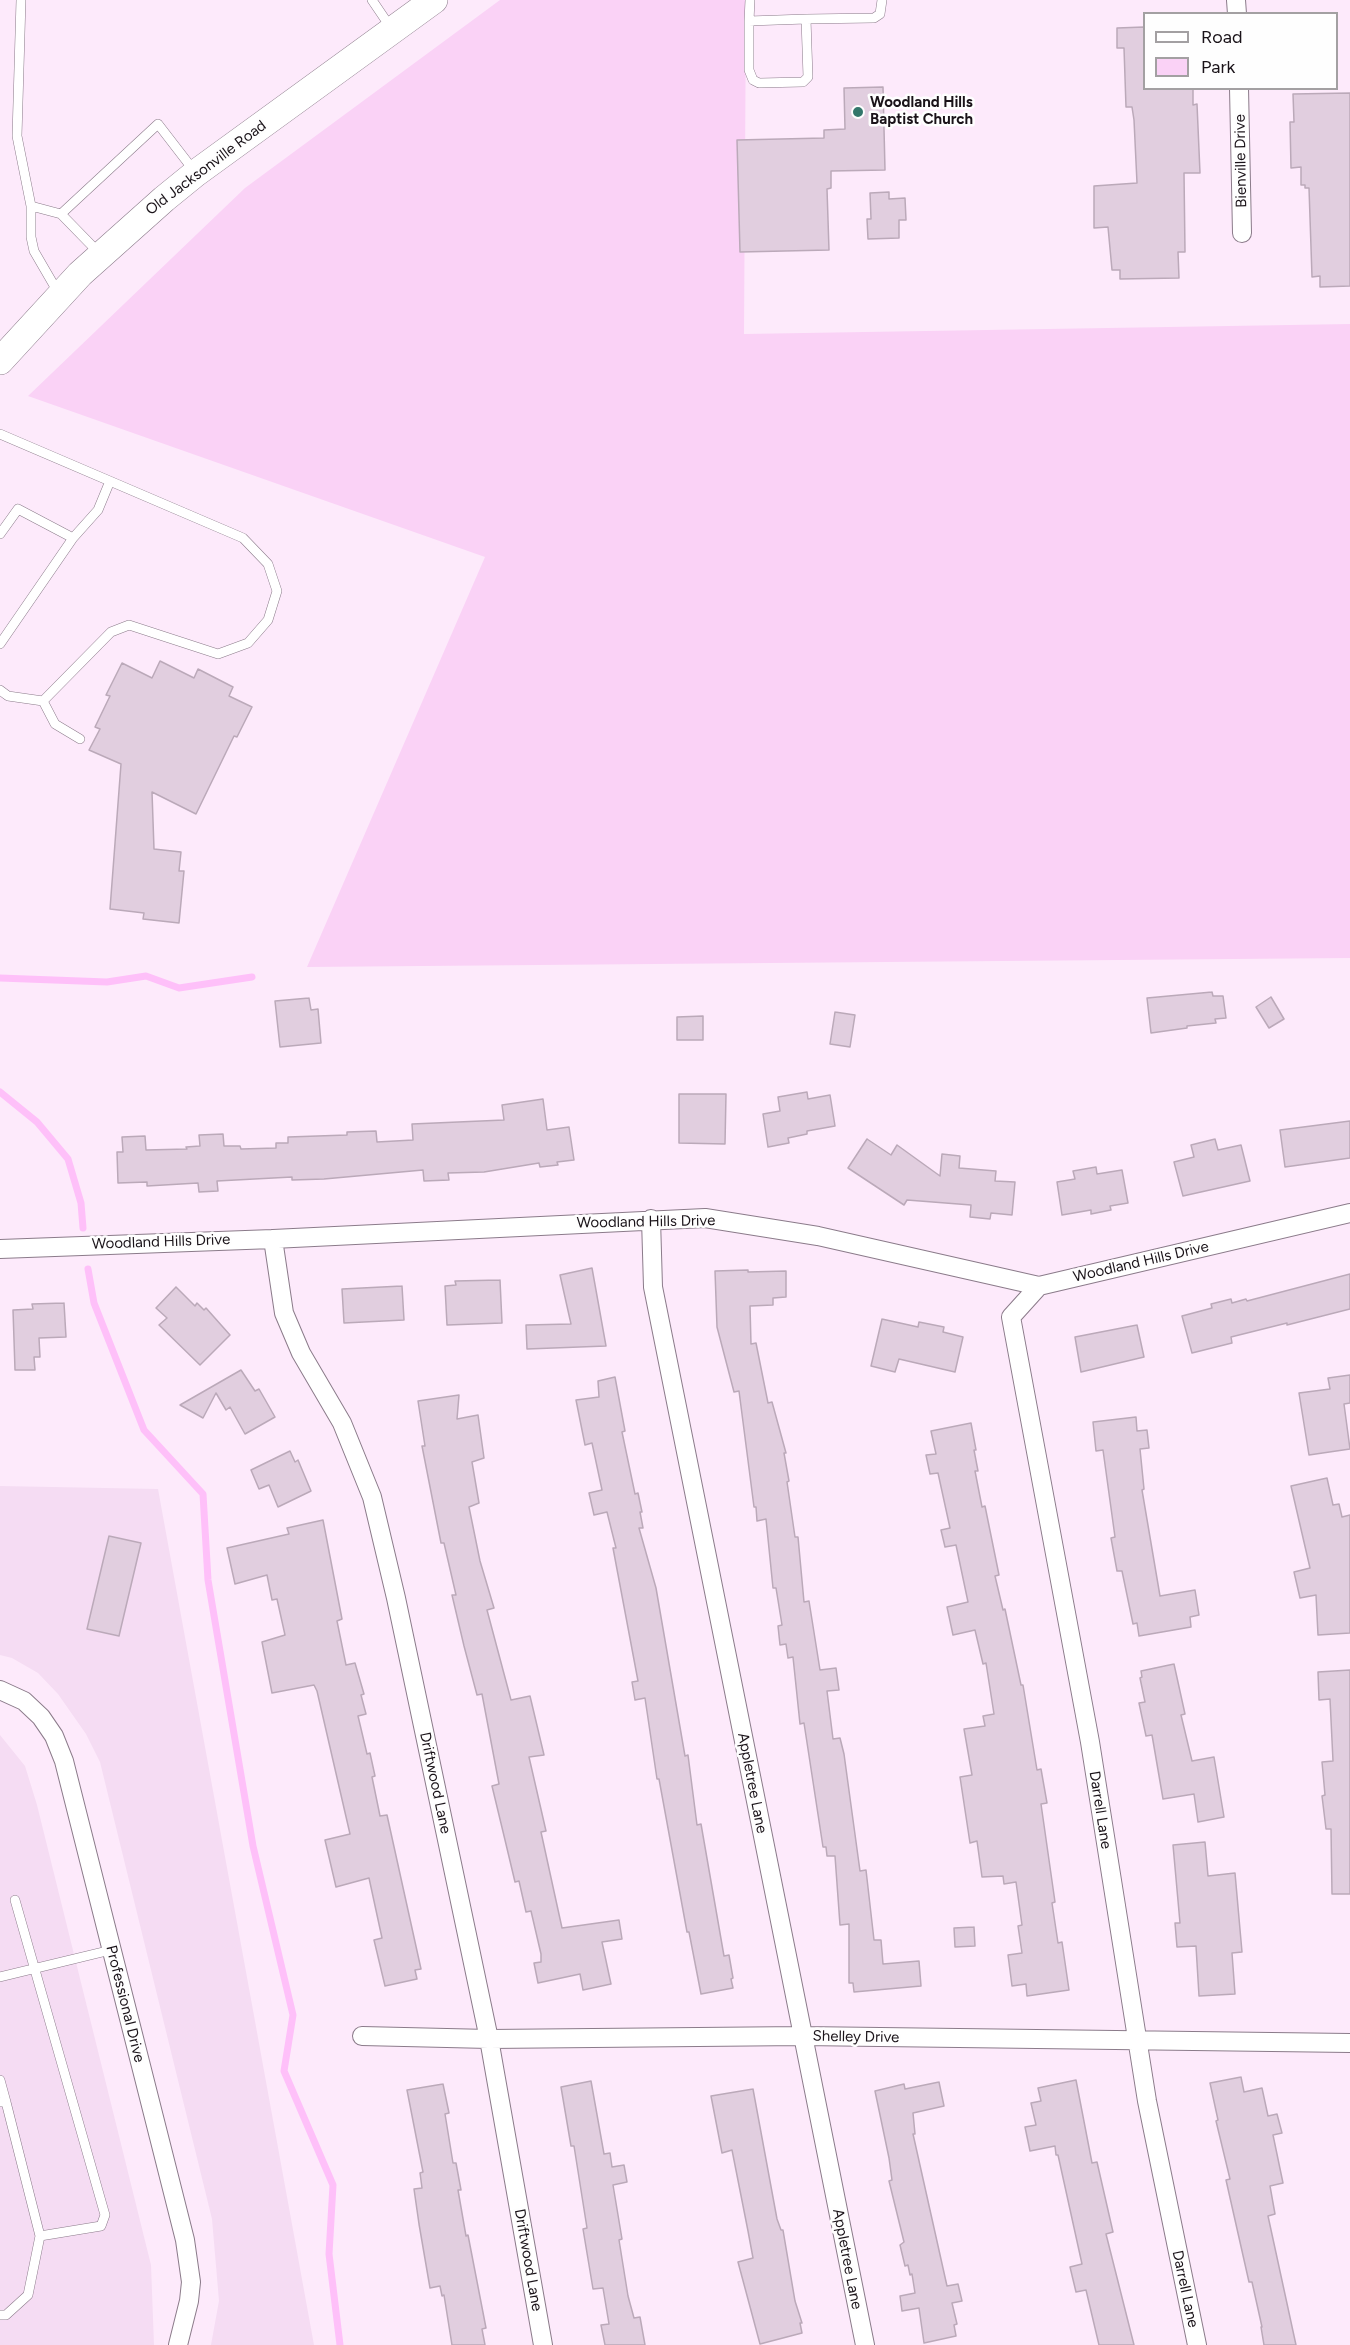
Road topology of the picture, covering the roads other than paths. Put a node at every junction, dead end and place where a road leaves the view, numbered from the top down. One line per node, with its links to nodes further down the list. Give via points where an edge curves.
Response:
1 (21, 0): 11 (lane, via 17,136)
2 (372, 0): 8 (lane)
3 (434, 0): 8 (main road, Old Jacksonville Road)
4 (750, 0): 7 (lane)
5 (882, 0): 6 (lane, via 880,14 874,18)
6 (806, 19): 7 (lane); 7 (lane, via 808,77 798,83 753,80 749,70)
7 (749, 21)
8 (393, 30): 10 (main road, Old Jacksonville Road)
9 (1239, 90): 13 (street, Bienville Drive)
10 (196, 173): 12 (lane, via 158,124); 14 (main road, Old Jacksonville Road)
11 (31, 206): 12 (lane); 15 (lane, via 34,251)
12 (61, 214): 14 (lane)
13 (1242, 232)
14 (101, 255): 15 (main road, Old Jacksonville Road)
15 (60, 295): 16 (main road, Old Jacksonville Road)
16 (0, 361)
17 (0, 434): 18 (lane)
18 (110, 481): 20 (lane, via 98,510); 23 (lane, via 243,538 268,564 277,591 268,620 248,643 218,654 129,625 111,632)
19 (0, 534): 20 (lane, via 18,508)
20 (73, 538): 21 (lane)
21 (0, 644)
22 (0, 690): 23 (lane, via 8,696)
23 (43, 701): 24 (lane, via 55,723)
24 (80, 739)
25 (1350, 1214): 29 (street, Woodland Hills Drive)
26 (651, 1220): 27 (street, Woodland Hills Drive); 29 (street, Woodland Hills Drive, via 705,1218 760,1226); 36 (street, Appletree Lane, via 653,1287)
27 (273, 1239): 28 (street, Woodland Hills Drive); 37 (street, Driftwood Lane, via 284,1313 301,1353 342,1423 372,1497)
28 (0, 1249)
29 (1039, 1286): 38 (street, Darrell Lane, via 1011,1317 1090,1742)
30 (0, 1690): 32 (street, Professional Drive, via 24,1701 54,1736 64,1761)
31 (15, 1900): 33 (lane)
32 (111, 1950): 33 (lane); 44 (street, Professional Drive, via 185,2240 191,2282)
33 (35, 1968): 34 (lane); 42 (lane, via 105,2215 101,2226)
34 (0, 1977)
35 (362, 2036): 37 (street, Shelley Drive)
36 (802, 2036): 37 (street, Shelley Drive); 38 (street, Shelley Drive); 46 (street, Appletree Lane)
37 (489, 2040): 45 (street, Driftwood Lane)
38 (1138, 2041): 39 (street, Shelley Drive); 47 (street, Darrell Lane)
39 (1350, 2043)
40 (0, 2080): 41 (lane)
41 (3, 2102): 42 (lane)
42 (40, 2236): 43 (lane, via 28,2295 6,2315)
43 (0, 2315)
44 (178, 2345)
45 (543, 2345)
46 (865, 2345)
47 (1197, 2345)

